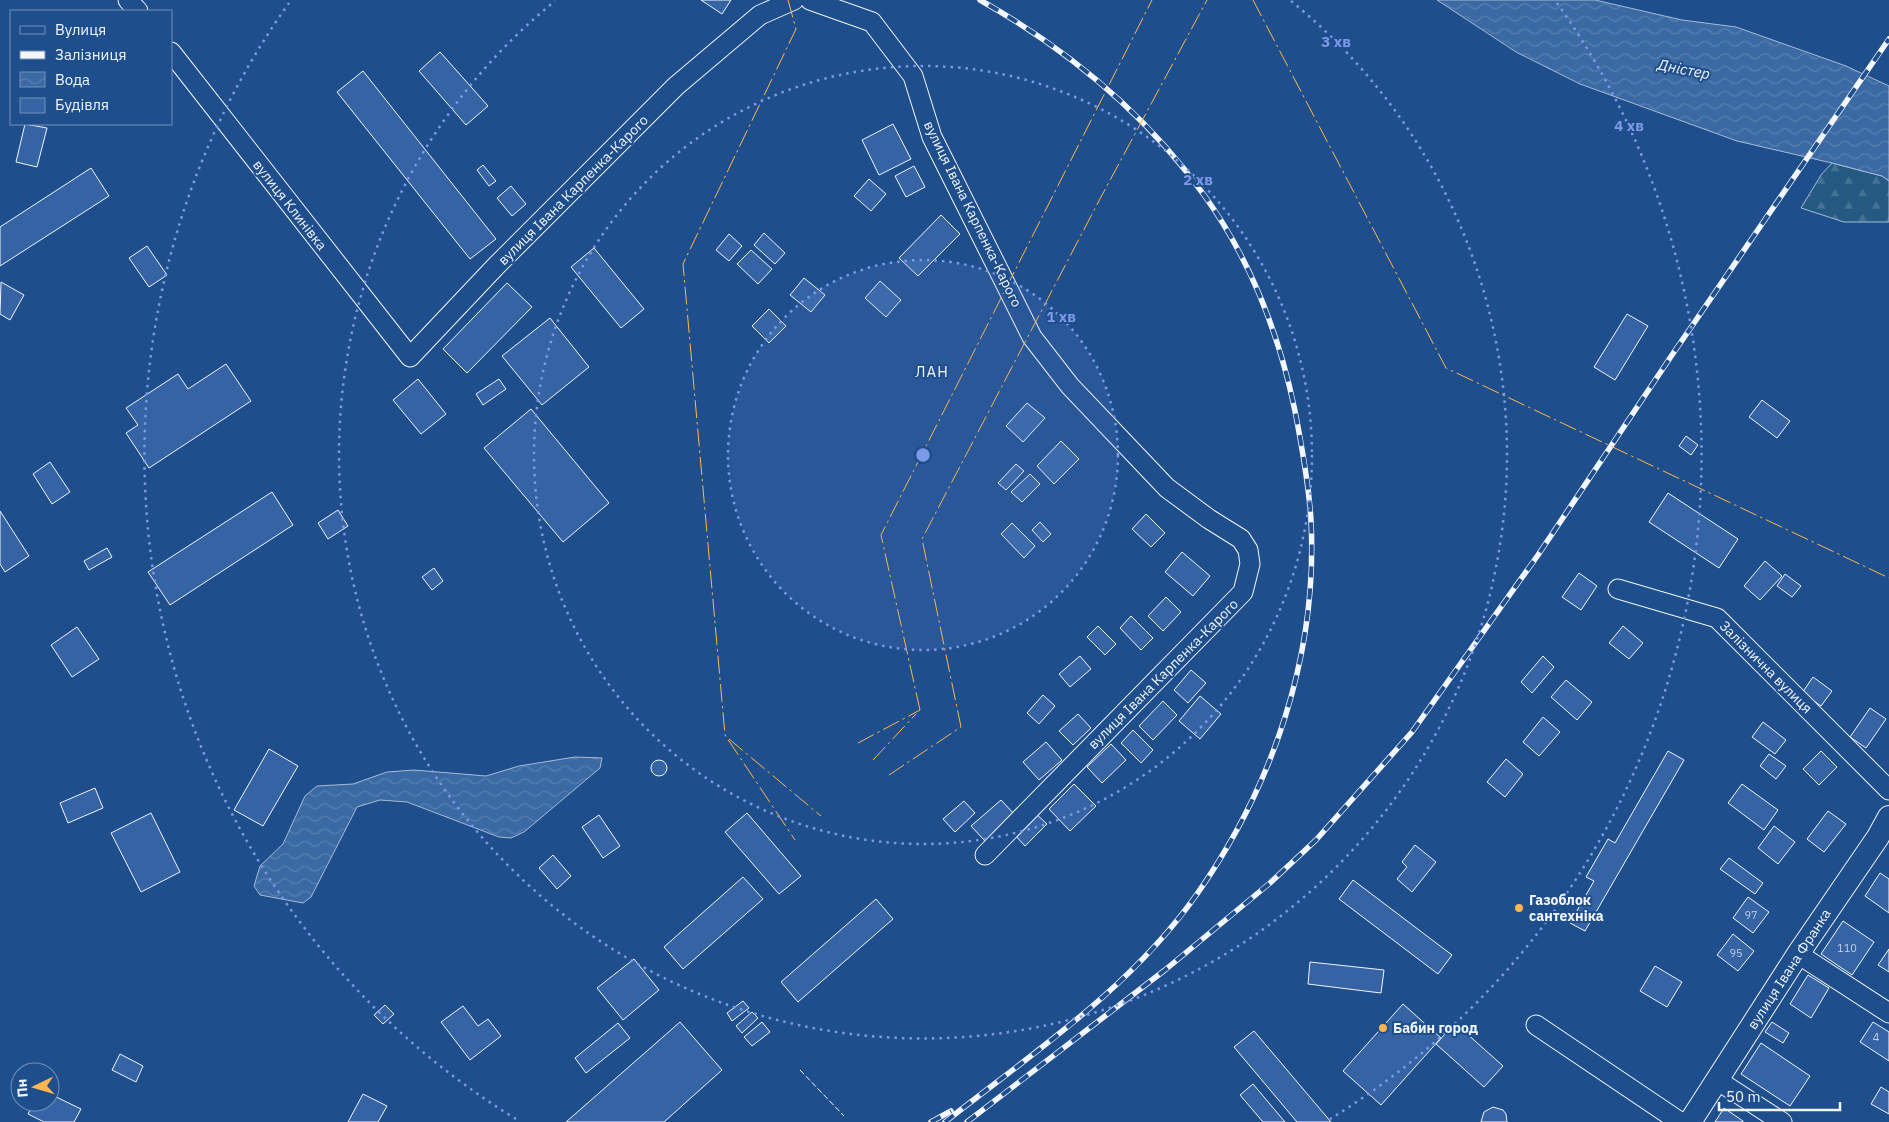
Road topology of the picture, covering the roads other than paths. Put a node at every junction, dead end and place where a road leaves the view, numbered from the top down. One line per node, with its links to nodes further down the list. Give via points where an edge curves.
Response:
1 (128, 0): 4 (street)
2 (794, 0): 6 (street, вулиця Івана Карпенка-Карого, via 760,15 676,86)
3 (810, 0): 10 (street, вулиця Івана Карпенка-Карого, via 872,22 913,76 932,137 1032,337 1070,386 1167,488 1241,538 1248,550 1250,564 1243,592)
4 (137, 10)
5 (172, 53): 6 (street, вулиця Клинівка)
6 (410, 357)
7 (1618, 589): 8 (street, Залізнична вулиця, via 1717,618)
8 (1889, 790)
9 (1889, 818): 11 (main road, вулиця Івана Франка)
10 (985, 855)
11 (1798, 954): 12 (street); 14 (main road, вулиця Івана Франка)
12 (1889, 1014)
13 (1536, 1025): 15 (street)
14 (1717, 1080): 16 (main road, вулиця Івана Франка); 17 (street)
15 (1680, 1122)
16 (1690, 1122)
17 (1782, 1122)

